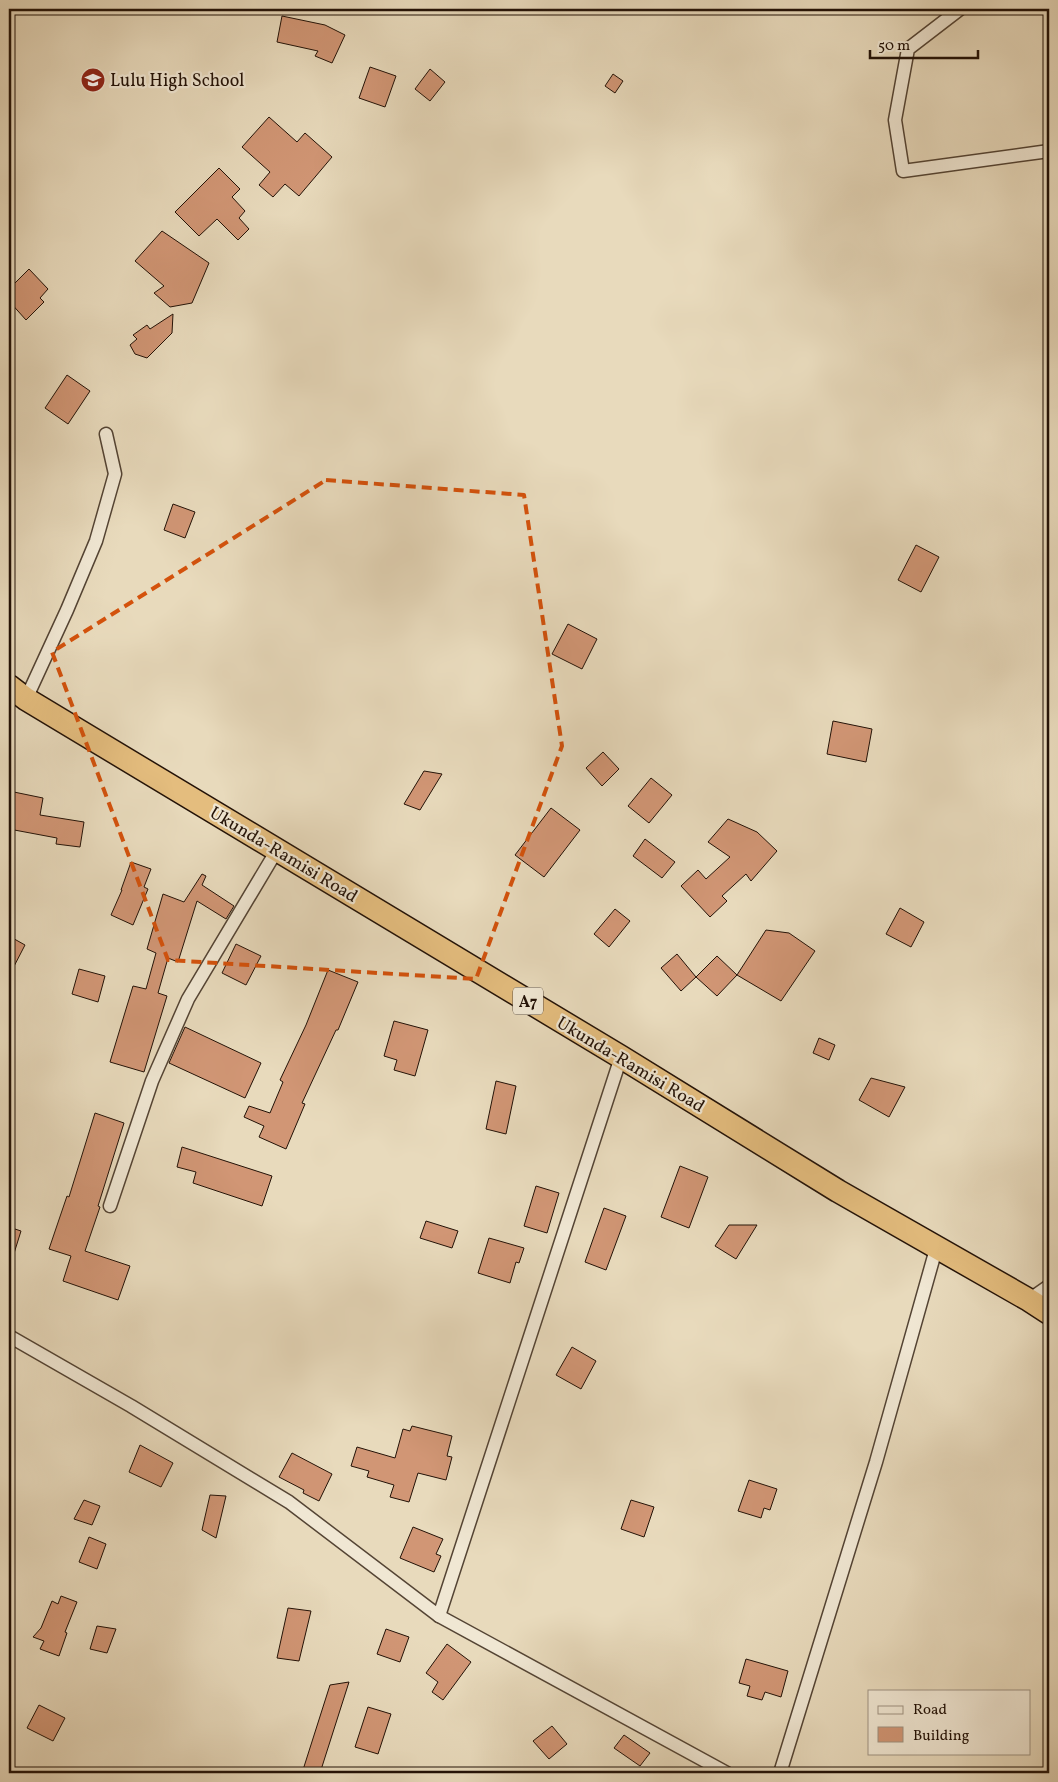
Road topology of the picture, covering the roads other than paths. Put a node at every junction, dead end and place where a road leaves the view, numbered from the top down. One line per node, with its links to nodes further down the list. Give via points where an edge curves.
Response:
1 (960, 9): 2 (street, via 908,49 895,120 903,170)
2 (1049, 151)
3 (106, 434): 4 (street, via 115,474 96,541 67,610)
4 (17, 692): 5 (highway, Ukunda-Ramisi Road / A7)
5 (277, 850): 6 (highway, Ukunda-Ramisi Road / A7); 7 (street, via 188,999 152,1081)
6 (621, 1057): 8 (highway, Ukunda-Ramisi Road / A7); 13 (street)
7 (110, 1206)
8 (936, 1248): 10 (highway, Ukunda-Ramisi Road / A7); 15 (street, via 876,1462)
9 (1049, 1286): 10 (street)
10 (1029, 1300): 11 (highway, Ukunda-Ramisi Road / A7)
11 (1049, 1314)
12 (9, 1336): 13 (street, via 289,1502)
13 (439, 1616): 14 (street)
14 (727, 1773)
15 (780, 1773)

